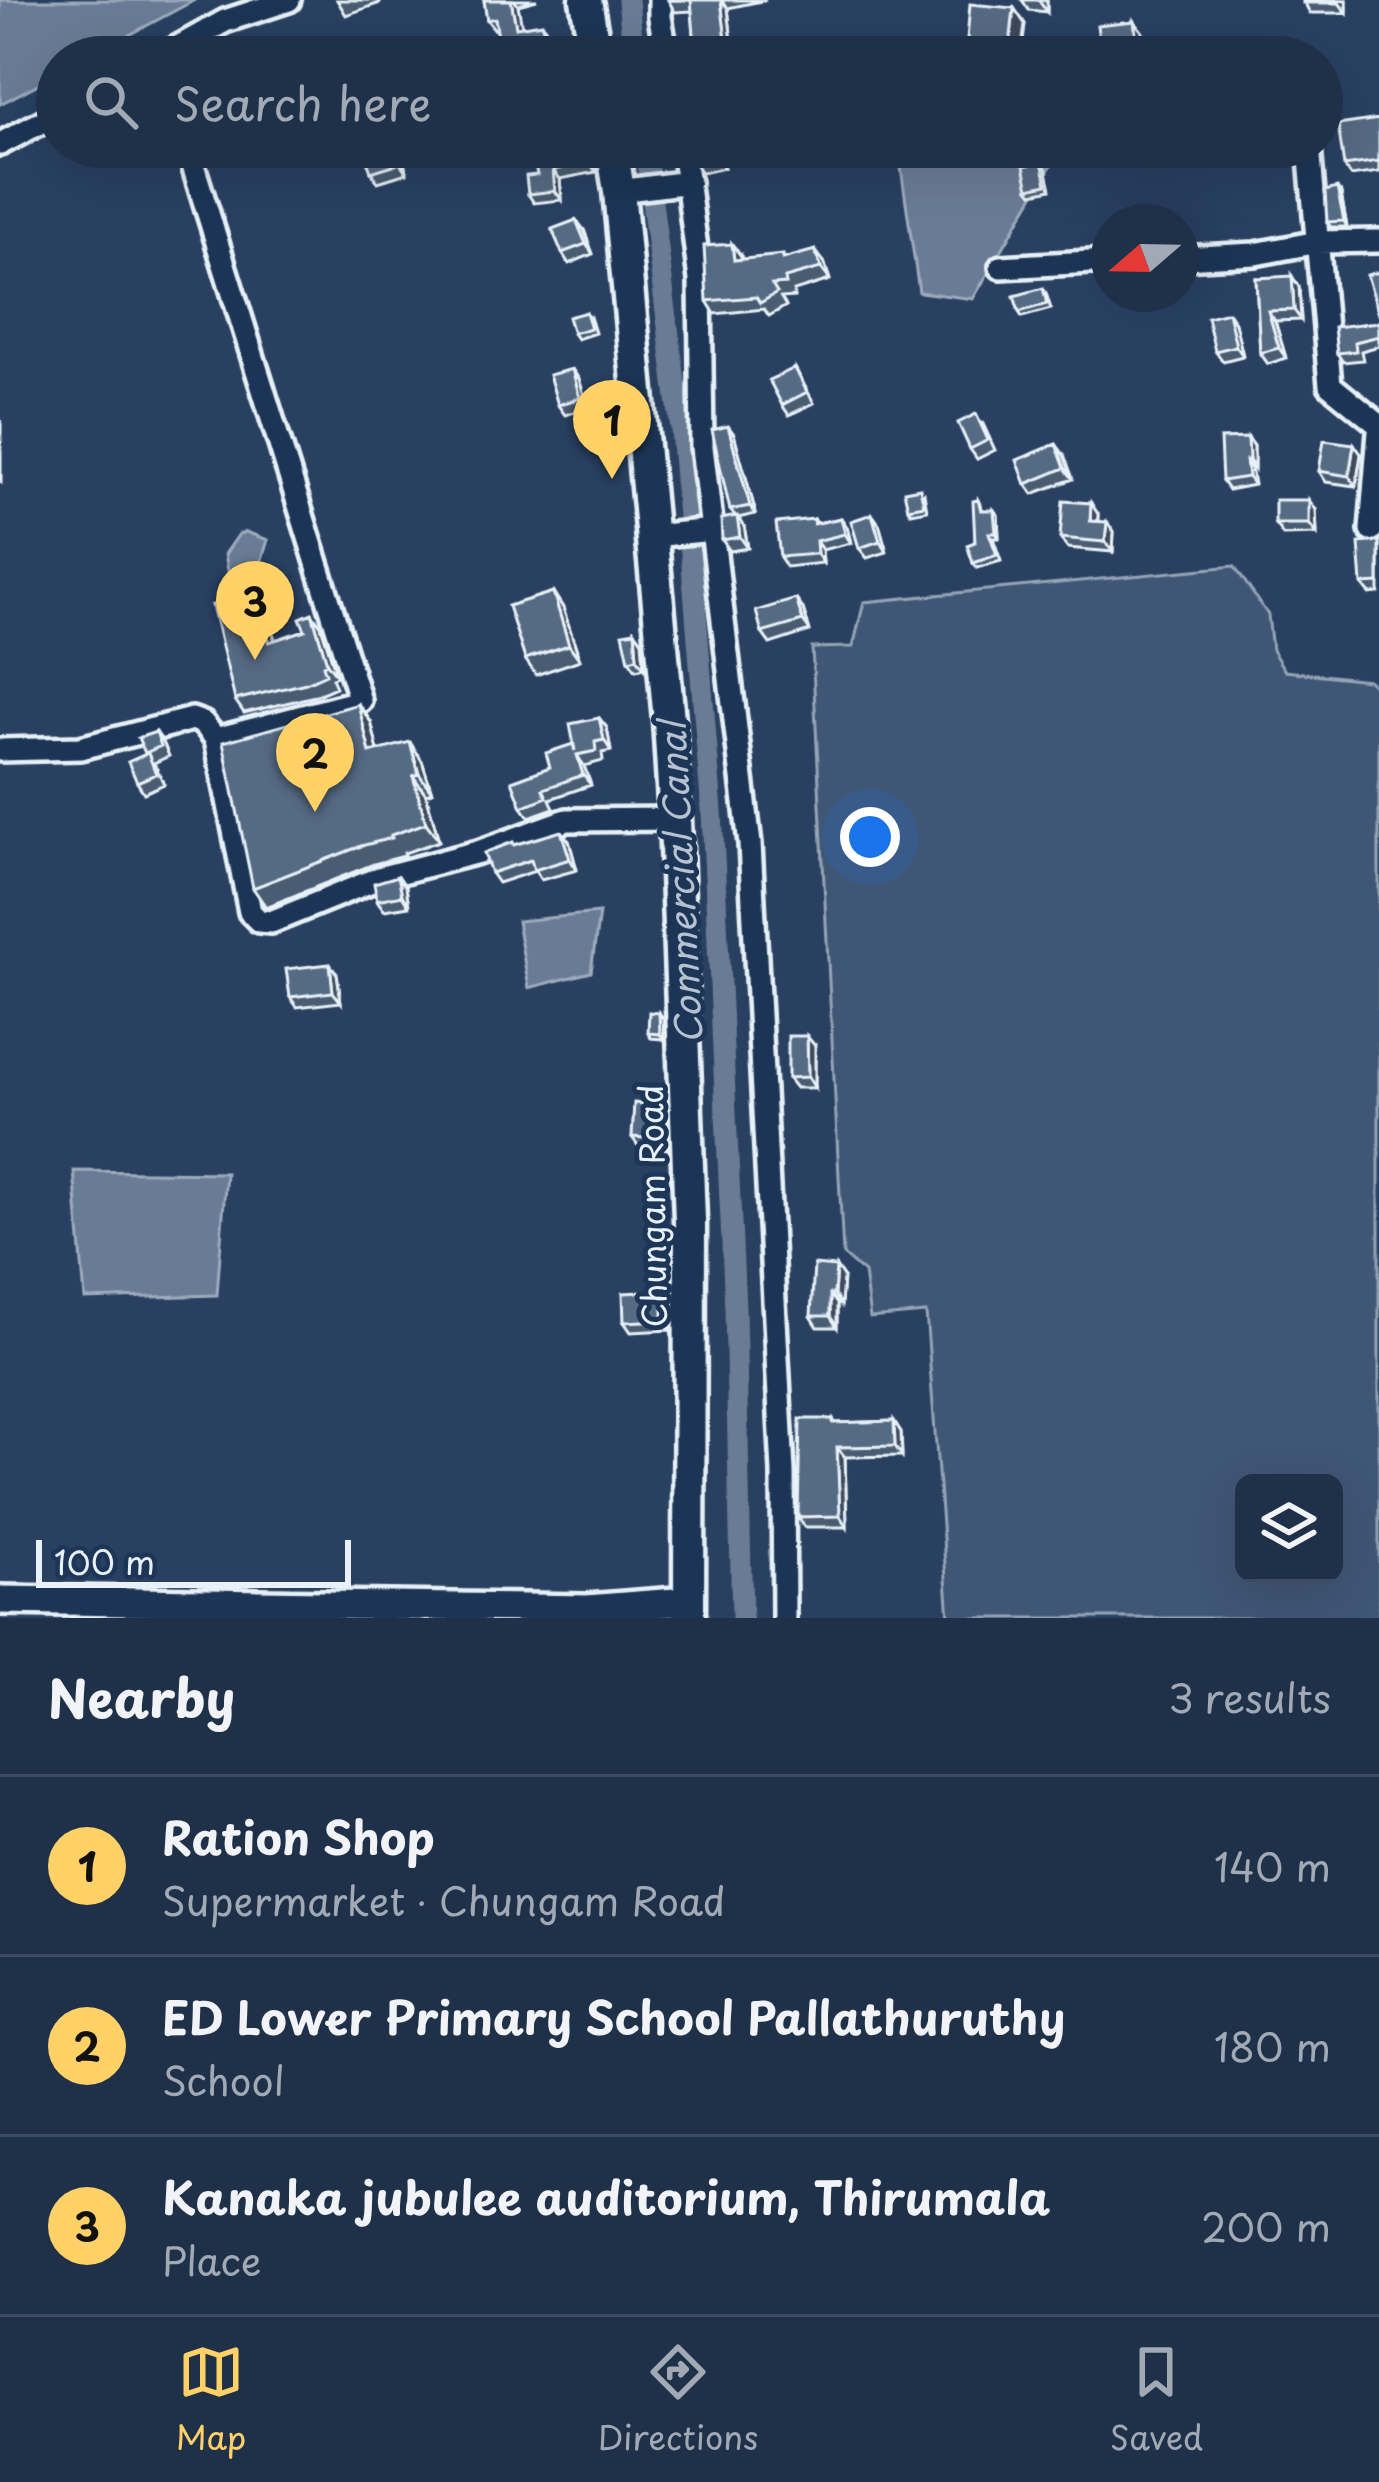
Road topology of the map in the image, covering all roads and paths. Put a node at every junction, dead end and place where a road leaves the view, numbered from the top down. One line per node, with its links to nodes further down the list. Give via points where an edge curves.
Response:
1 (289, 0): 4 (street)
2 (586, 0): 5 (main road)
3 (660, 0): 6 (street)
4 (198, 36)
5 (592, 36)
6 (663, 36)
7 (36, 125): 8 (street)
8 (0, 144)
9 (193, 168): 24 (street, via 360,701)
10 (615, 168): 14 (main road, Chungam Road)
11 (687, 168): 13 (street)
12 (1311, 168): 16 (street)
13 (689, 182): 14 (street); 21 (street)
14 (619, 191): 23 (main road, Chungam Road)
15 (1379, 241): 16 (street)
16 (1318, 242): 17 (street); 20 (street, via 1330,386)
17 (1199, 257)
18 (1091, 262): 19 (street)
19 (1001, 267)
20 (1379, 428): 22 (street)
21 (713, 530): 23 (street); 29 (street, via 757,944)
22 (1371, 530)
23 (652, 536): 26 (main road, Chungam Road)
24 (216, 739): 25 (street, via 192,719 80,748); 26 (street, via 250,912 259,922 567,820)
25 (0, 750)
26 (675, 819): 28 (main road, Chungam Road, via 691,1220)
27 (0, 1600): 28 (street)
28 (689, 1610)
29 (784, 1618)

